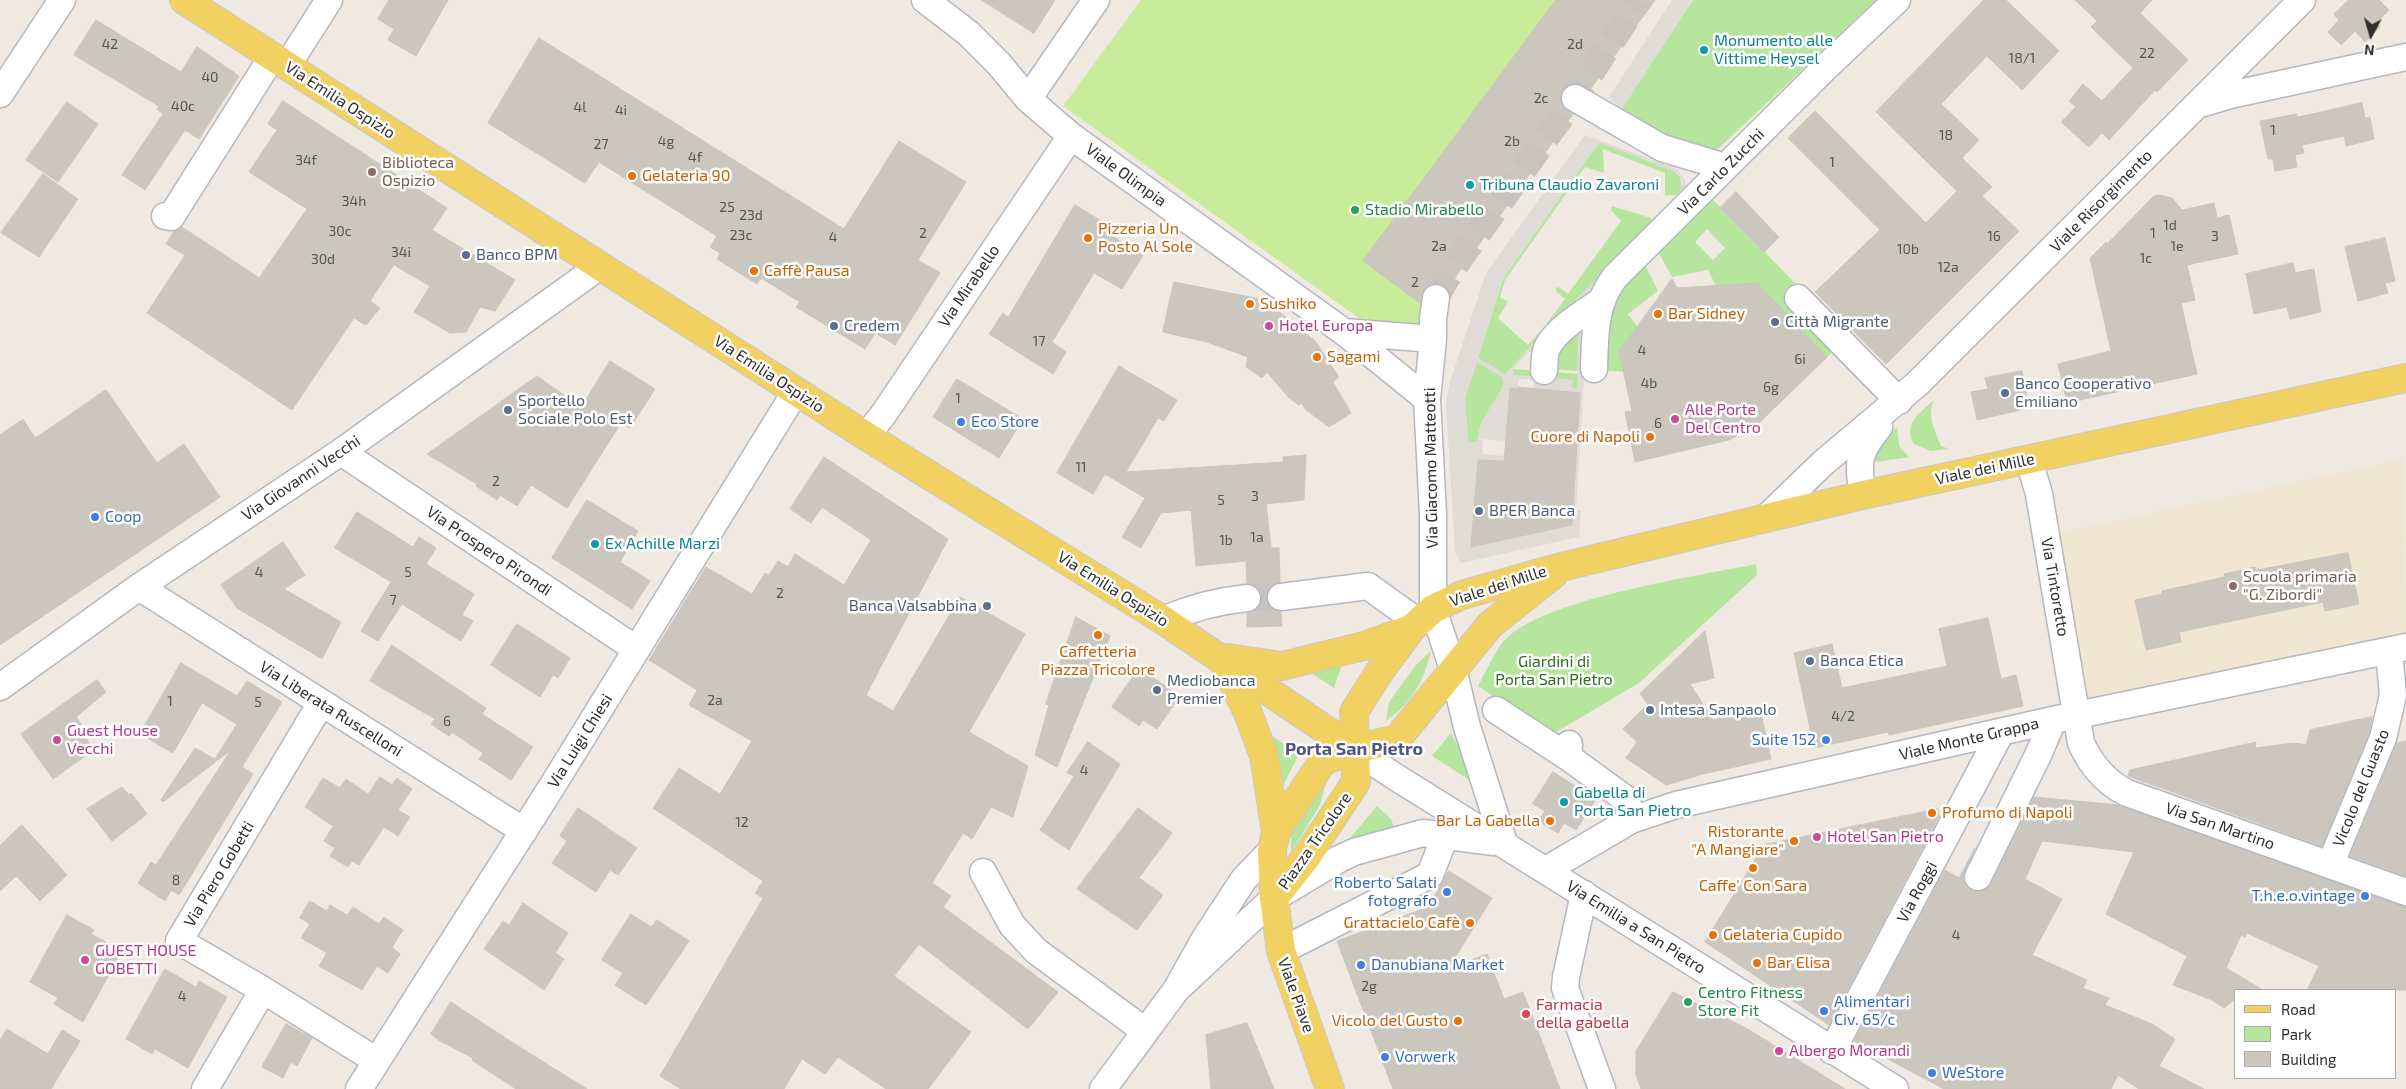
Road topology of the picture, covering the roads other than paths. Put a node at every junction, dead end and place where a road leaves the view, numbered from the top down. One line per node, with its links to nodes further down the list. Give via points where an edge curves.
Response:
1 (62, 0): 10 (street)
2 (184, 0): 9 (main road, Via Emilia Ospizio)
3 (329, 0): 9 (street)
4 (925, 0): 12 (street, Viale Olimpia, via 968,33)
5 (1096, 0): 12 (street)
6 (1897, 0): 15 (street, Via Carlo Zucchi)
7 (2302, 0): 13 (street, Viale Risorgimento)
8 (2406, 57): 13 (street)
9 (280, 61): 16 (street, via 171,217); 17 (main road, Via Emilia Ospizio)
10 (0, 94)
11 (1575, 98): 15 (street, via 1662,148)
12 (1028, 99): 14 (street, Viale Olimpia)
13 (2196, 104): 28 (street, Viale Risorgimento)
14 (1071, 136): 21 (street, Viale Olimpia); 29 (street, Via Mirabello)
15 (1725, 167): 20 (street, Via Carlo Zucchi, via 1615,277)
16 (165, 216)
17 (600, 266): 26 (main road, Via Emilia Ospizio); 30 (street, Via Giovanni Vecchi)
18 (1436, 298): 22 (street, Via Giacomo Matteotti)
19 (1798, 298): 28 (street)
20 (1602, 301): 23 (street, Via Carlo Zucchi, via 1596,323); 24 (street, via 1574,319 1552,340 1546,350)
21 (1344, 332): 22 (street); 27 (street, Viale Olimpia)
22 (1433, 339): 27 (street, Via Giacomo Matteotti)
23 (1594, 369)
24 (1544, 371)
25 (2406, 378): 31 (main road, Viale dei Mille)
26 (796, 391): 29 (main road, Via Emilia Ospizio); 40 (street, Via Luigi Chiesi)
27 (1427, 399): 39 (street, Via Giacomo Matteotti, via 1433,514)
28 (1899, 401): 32 (street, Viale Risorgimento, via 1864,445 1859,466); 33 (street, Viale Risorgimento, via 1823,464)
29 (866, 436): 38 (main road, Via Emilia Ospizio)
30 (341, 452): 35 (street, Via Giovanni Vecchi); 40 (street, Via Prospero Pirondi)
31 (2029, 460): 32 (main road, Viale dei Mille); 47 (street, Via Tintoretto, via 2039,494)
32 (1863, 495): 33 (main road, Viale dei Mille)
33 (1766, 518): 34 (main road, Viale dei Mille)
34 (1565, 566): 39 (main road, Viale dei Mille, via 1462,595); 43 (main road, Viale dei Mille, via 1490,625)
35 (139, 587): 44 (street, Via Giovanni Vecchi); 45 (street, Via Liberata Ruscelloni)
36 (1281, 597): 39 (street, via 1368,586)
37 (1247, 598): 38 (street, via 1192,608)
38 (1163, 620): 42 (main road, Via Emilia Ospizio)
39 (1420, 620): 42 (main road, via 1364,646 1282,666); 43 (street); 49 (main road, Piazza Tricolore, via 1380,671 1354,712)
40 (636, 649): 51 (street, Via Luigi Chiesi)
41 (2397, 649): 47 (street, Viale Monte Grappa); 55 (street, Vicolo del Guasto, via 2393,694 2383,738)
42 (1221, 657): 49 (main road, Via Emilia Ospizio); 53 (main road, Piazza Tricolore, via 1264,756)
43 (1453, 669): 49 (main road, via 1397,739); 54 (street, via 1467,727)
44 (0, 687)
45 (321, 703): 51 (street, Via Liberata Ruscelloni); 63 (street, Via Piero Gobetti, via 179,941)
46 (1496, 710): 50 (street, via 1568,750 1626,800)
47 (2064, 718): 48 (street, Viale Monte Grappa); 55 (street, Via San Martino, via 2099,772 2115,787); 58 (street)
48 (2001, 732): 50 (street, Viale Monte Grappa, via 1676,805); 66 (street, Via Roggi)
49 (1354, 749): 53 (main road, via 1324,761); 54 (street, Via Emilia a San Pietro); 61 (main road, Piazza Tricolore, via 1356,782 1307,856)
50 (1631, 820): 56 (street, Viale Monte Grappa)
51 (524, 830): 67 (street, Via Luigi Chiesi)
52 (1441, 835): 54 (street, Via Emilia a San Pietro); 61 (street, Via Emilia a San Pietro, via 1423,833 1354,852); 62 (street, via 1442,844 1430,875)
53 (1274, 841): 61 (main road, Piazza Tricolore); 64 (street, via 1244,879)
54 (1504, 843): 56 (street, Via Emilia a San Pietro)
55 (2330, 865): 59 (street, Via San Martino)
56 (1546, 870): 60 (street, Via Emilia a San Pietro)
57 (983, 872): 65 (street, via 1012,925 1036,951)
58 (1978, 877)
59 (2406, 892)
60 (1584, 894): 66 (street, Via Emilia a San Pietro); 72 (street, via 1565,988)
61 (1274, 898): 62 (main road, Viale Piave); 64 (street, Via Emilia a San Pietro)
62 (1280, 951): 71 (main road, Viale Piave)
63 (263, 990): 67 (street); 68 (street)
64 (1176, 990): 65 (street)
65 (1146, 1030): 70 (street)
66 (1832, 1051): 73 (street, Via Emilia a San Pietro)
67 (377, 1061): 69 (street, Via Luigi Chiesi)
68 (205, 1089)
69 (359, 1089)
70 (1102, 1089)
71 (1330, 1089)
72 (1602, 1089)
73 (1895, 1089)

